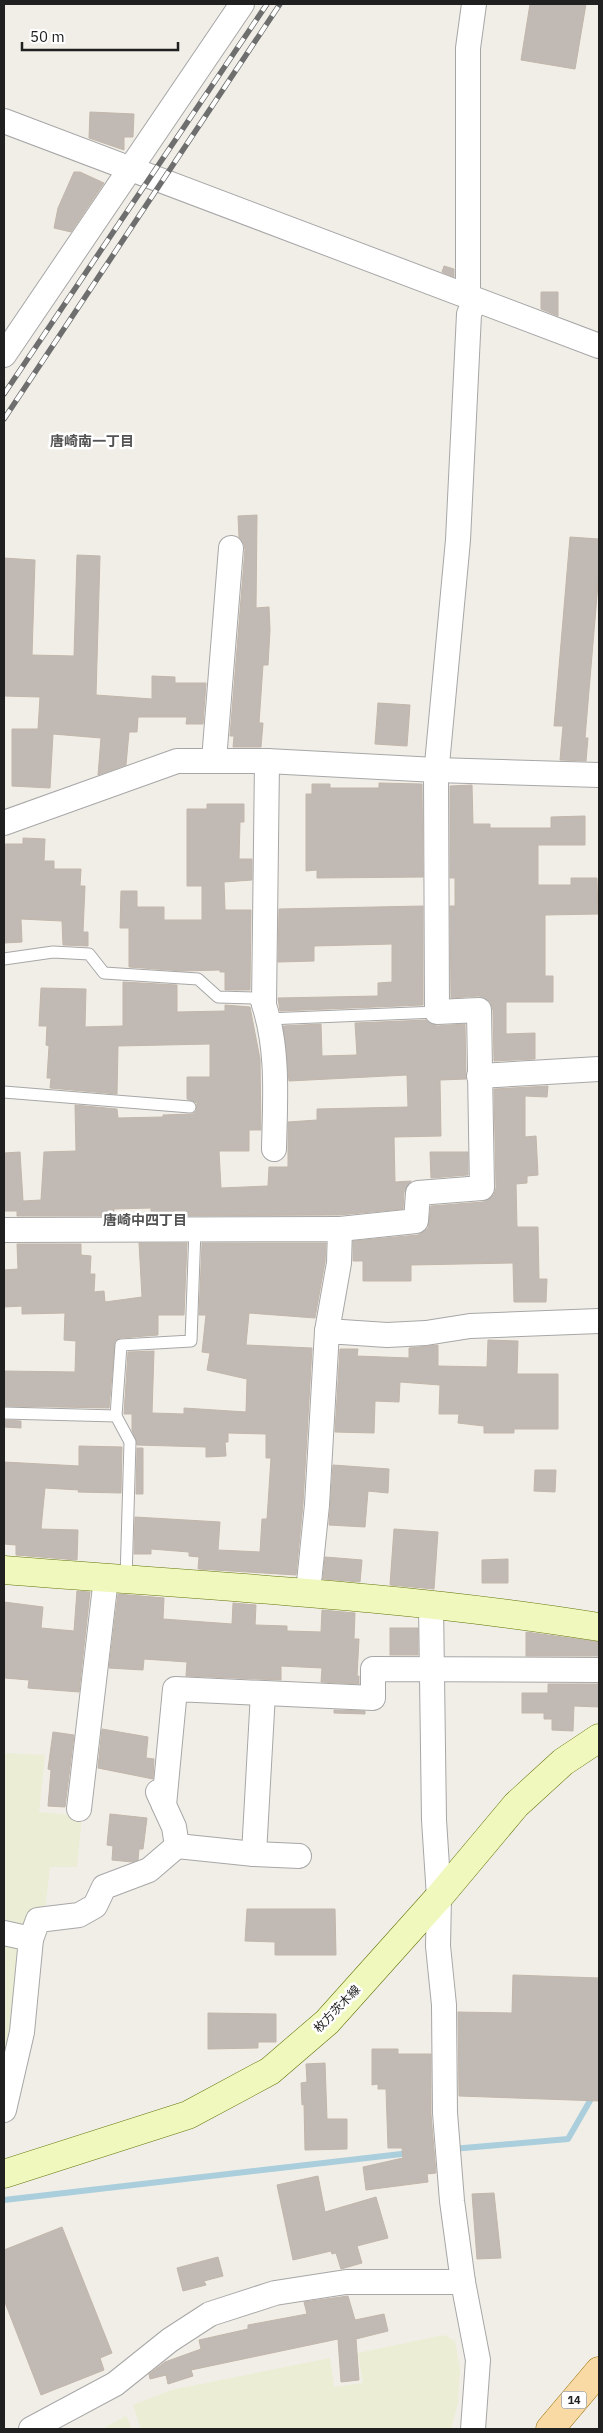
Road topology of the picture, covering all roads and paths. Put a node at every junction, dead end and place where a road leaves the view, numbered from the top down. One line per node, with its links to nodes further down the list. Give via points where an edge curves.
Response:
1 (242, 4): 4 (street)
2 (474, 4): 5 (street, via 468,48)
3 (4, 121): 4 (street)
4 (130, 168): 5 (street); 7 (street)
5 (471, 299): 6 (street); 11 (street, via 458,540)
6 (599, 346)
7 (4, 356)
8 (232, 548): 9 (street)
9 (214, 760): 10 (street); 13 (street, via 177,761)
10 (267, 761): 11 (street); 16 (street, via 264,1005)
11 (436, 770): 12 (street); 15 (street)
12 (599, 775)
13 (4, 823)
14 (4, 959): 16 (lane, via 53,952 89,954 104,973 198,979 218,997 254,998)
15 (437, 1012): 16 (lane); 18 (street, via 479,1010)
16 (269, 1019): 21 (street, via 276,1088)
17 (599, 1069): 18 (street)
18 (479, 1076): 23 (street, via 482,1188 418,1193 416,1221)
19 (4, 1092): 20 (lane)
20 (190, 1107)
21 (274, 1149)
22 (195, 1229): 23 (street); 24 (street); 28 (lane, via 191,1341 121,1345)
23 (340, 1229): 26 (street, via 339,1263)
24 (4, 1230)
25 (599, 1321): 26 (street, via 470,1326 387,1335)
26 (327, 1331): 31 (street, via 317,1506)
27 (4, 1413): 28 (lane)
28 (116, 1416): 30 (lane, via 130,1442)
29 (4, 1570): 30 (main road)
30 (116, 1579): 31 (main road); 40 (street)
31 (308, 1592): 32 (main road)
32 (431, 1605): 33 (main road, via 505,1612); 34 (street)
33 (599, 1627)
34 (432, 1670): 35 (street); 36 (street, via 373,1669 373,1698); 44 (street, via 434,1820)
35 (599, 1670)
36 (263, 1693): 39 (street, via 175,1689); 42 (street)
37 (599, 1738): 44 (main road, 枚方茨木線, via 563,1762 516,1804)
38 (153, 1781): 39 (street)
39 (164, 1805): 41 (street, via 174,1827)
40 (79, 1809)
41 (177, 1846): 42 (street); 46 (street, via 149,1870 104,1887 95,1906 79,1915 38,1920)
42 (254, 1854): 43 (street)
43 (299, 1856)
44 (439, 1897): 48 (main road, 枚方茨木線, via 326,2022 270,2071 188,2115); 49 (street, via 445,2113)
45 (4, 1934): 46 (street)
46 (30, 1939): 47 (street, via 22,2032)
47 (4, 2110)
48 (4, 2174)
49 (463, 2282): 51 (street, via 346,2282 275,2293 210,2314 170,2340 115,2384); 52 (street, via 478,2360)
50 (599, 2371): 53 (main road, 14)
51 (31, 2429)
52 (473, 2429)
53 (550, 2429)

